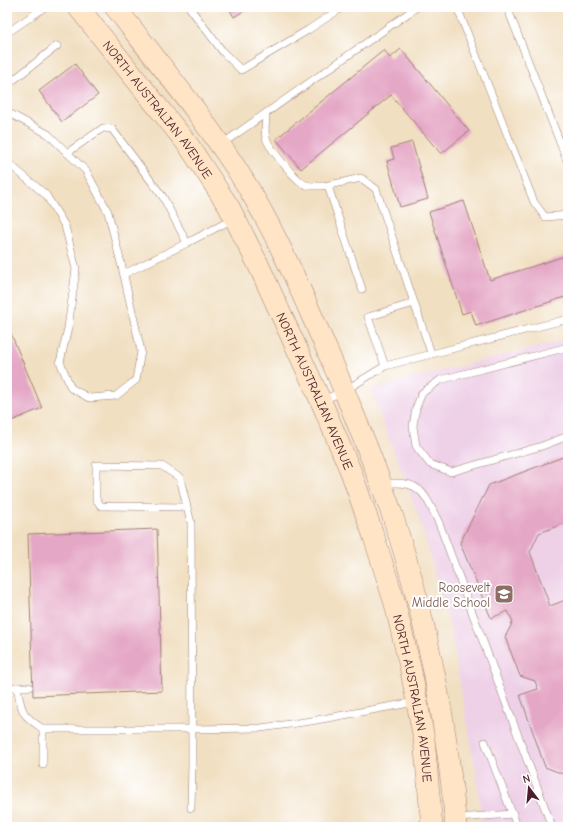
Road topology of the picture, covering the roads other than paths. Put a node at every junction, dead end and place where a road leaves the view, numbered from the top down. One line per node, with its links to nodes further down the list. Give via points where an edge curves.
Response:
1 (45, 7): 9 (lane)
2 (78, 7): 20 (main road, NORTH AUSTRALIAN AVENUE, via 189,146)
3 (115, 7): 14 (main road, NORTH AUSTRALIAN AVENUE, via 204,120)
4 (189, 7): 5 (lane, via 223,52 241,70)
5 (343, 7)
6 (417, 7): 13 (lane)
7 (457, 7): 19 (lane, via 534,202 545,217)
8 (507, 7): 17 (lane)
9 (7, 33)
10 (57, 46): 11 (lane)
11 (7, 84)
12 (7, 112): 15 (lane, via 48,134)
13 (266, 113): 14 (lane); 18 (lane, via 266,138 290,172 305,185)
14 (220, 145): 29 (main road, NORTH AUSTRALIAN AVENUE, via 282,249)
15 (67, 153): 21 (lane, via 103,128 112,129 163,197); 22 (lane, via 86,171 108,212)
16 (7, 162): 22 (lane, via 46,195 64,226 76,269 68,328 60,362 71,388 89,398 116,396 136,380 141,351)
17 (568, 163)
18 (328, 186): 23 (lane); 24 (lane, via 361,178 376,189)
19 (568, 215)
20 (235, 218): 21 (lane); 30 (main road, NORTH AUSTRALIAN AVENUE)
21 (187, 243): 22 (lane)
22 (124, 274)
23 (362, 289)
24 (414, 302): 27 (lane); 28 (lane, via 368,317)
25 (568, 319): 27 (lane)
26 (568, 347): 31 (lane, via 440,380 422,394 413,426 416,446 430,464 451,472)
27 (431, 353): 28 (lane)
28 (385, 366): 29 (lane)
29 (344, 390): 30 (lane); 32 (main road, NORTH AUSTRALIAN AVENUE)
30 (321, 400): 37 (main road, NORTH AUSTRALIAN AVENUE, via 351,472 374,537 395,604 411,671)
31 (568, 436)
32 (381, 484): 37 (main road, NORTH AUSTRALIAN AVENUE, via 413,584 430,651); 47 (lane, via 395,482 418,488 427,499 439,523)
33 (187, 507): 33 (lane, via 101,506 96,499 96,465 162,466 180,478); 39 (lane, via 191,523)
34 (7, 687): 35 (lane)
35 (17, 687): 36 (lane); 38 (lane, via 21,709 27,718)
36 (29, 687)
37 (428, 699): 39 (lane, via 260,728); 44 (main road, NORTH AUSTRALIAN AVENUE, via 451,780); 45 (main road, NORTH AUSTRALIAN AVENUE, via 424,739)
38 (44, 729): 39 (lane); 41 (lane)
39 (192, 729): 42 (lane)
40 (486, 742): 43 (lane)
41 (43, 765)
42 (191, 808)
43 (513, 814): 44 (lane); 46 (lane)
44 (456, 823)
45 (432, 827)
46 (516, 827)
47 (552, 827)

